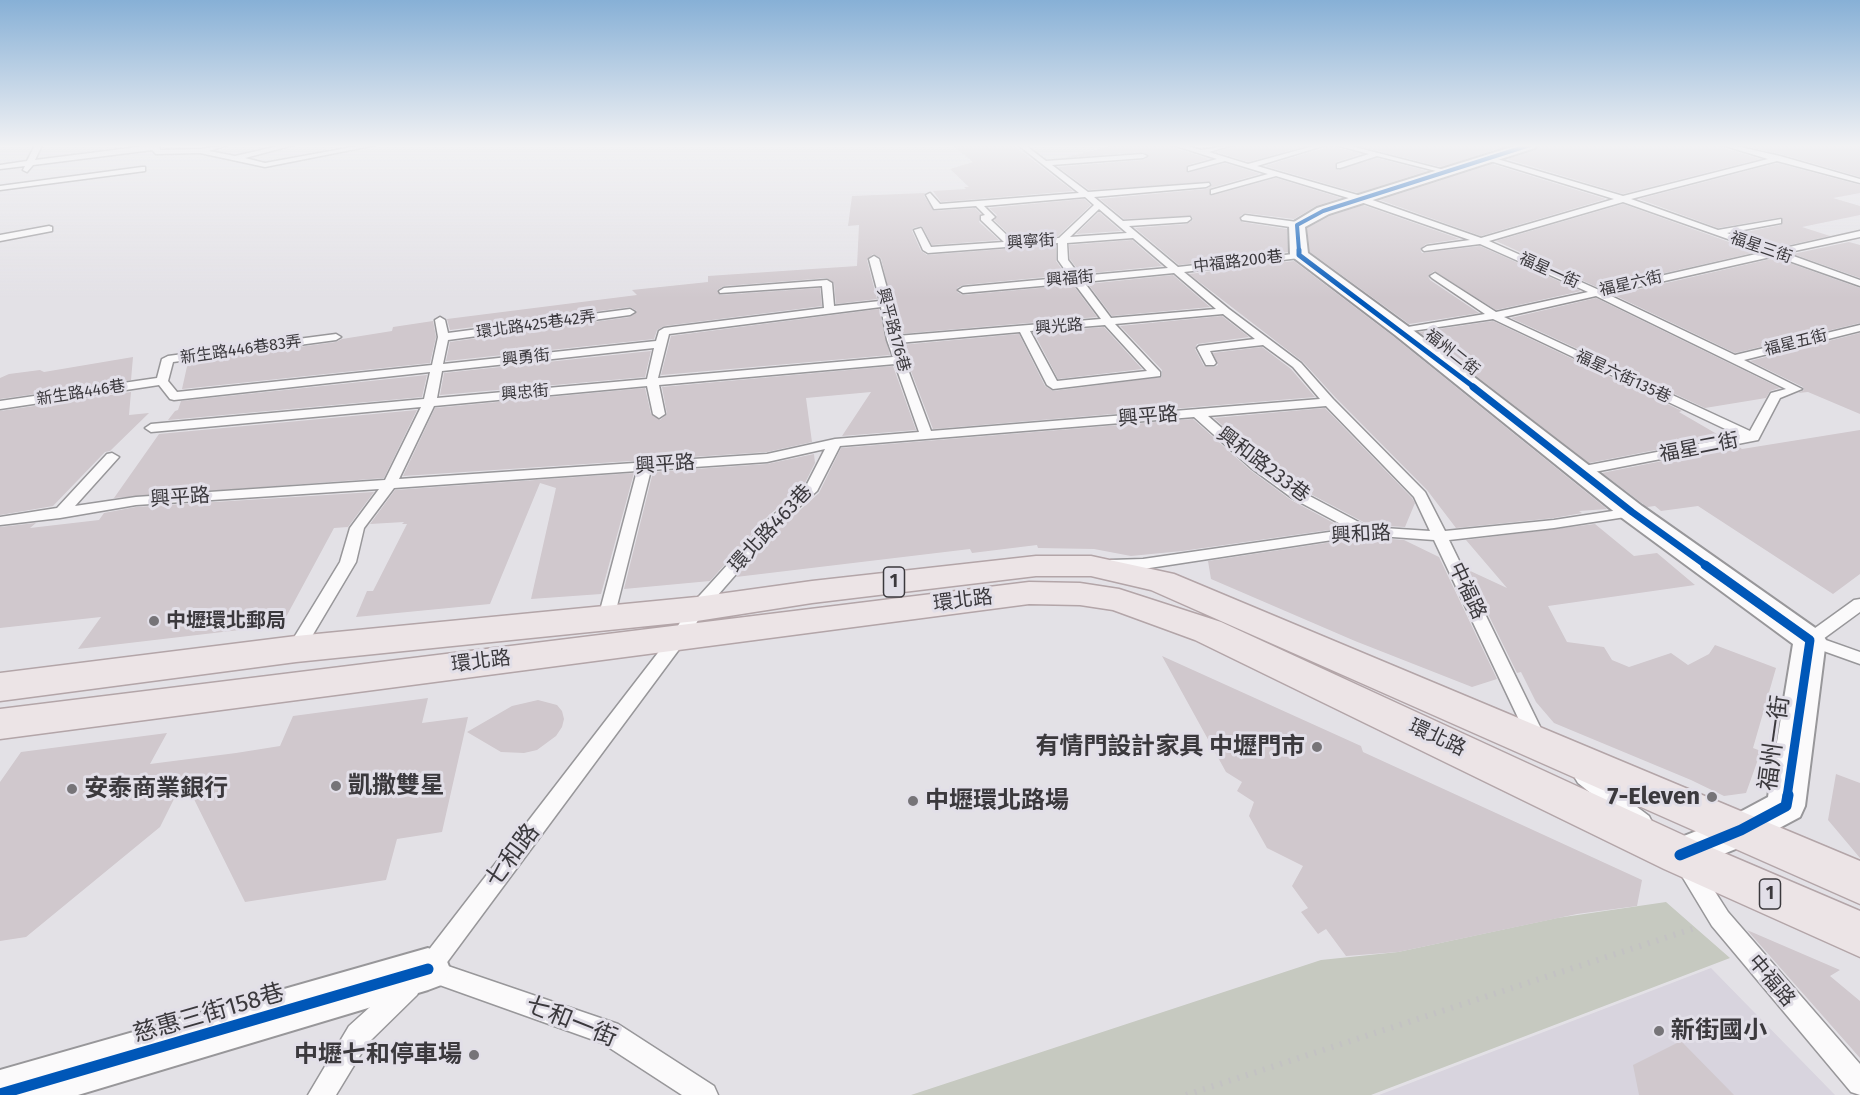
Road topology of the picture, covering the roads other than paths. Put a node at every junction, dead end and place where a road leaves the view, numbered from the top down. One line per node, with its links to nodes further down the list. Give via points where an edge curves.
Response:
1 (931, 196): 11 (lane, via 938,207)
2 (1087, 196): 10 (lane, 中福路)
3 (1122, 196): 10 (lane)
4 (1352, 196): 8 (lane, 福星一街)
5 (1364, 196): 8 (street)
6 (1614, 196): 9 (lane, 福星三街)
7 (1634, 196): 9 (lane)
8 (1358, 198): 16 (street); 24 (lane, 福星一街)
9 (1623, 199): 19 (lane, 福星三街); 24 (lane)
10 (1092, 200): 11 (lane); 15 (lane, 中福路); 23 (lane)
11 (978, 204): 25 (lane, via 991,218 984,218)
12 (1245, 218): 16 (lane)
13 (1187, 219): 15 (lane)
14 (1778, 221): 19 (lane)
15 (1121, 224): 21 (lane, 中福路)
16 (1297, 225): 28 (street)
17 (49, 230): 22 (lane)
18 (918, 230): 25 (lane, 興寧街, via 928,250)
19 (1716, 232): 27 (lane, 福星三街)
20 (1860, 234): 27 (lane, 福星六街)
21 (1135, 235): 23 (lane, 興寧街); 30 (lane, 中福路)
22 (0, 238)
23 (1062, 240): 25 (lane, 興寧街); 32 (lane, via 1063,260)
24 (1481, 241): 26 (lane); 36 (lane, 福星一街)
25 (1011, 244)
26 (1427, 249)
27 (1775, 252): 33 (lane, 福星三街); 36 (lane, 福星六街)
28 (1299, 255): 30 (lane, 中福路200巷); 46 (street, 福州二街)
29 (873, 259): 37 (lane, 興平路176巷)
30 (1176, 269): 32 (lane, 興福街); 39 (lane, 中福路)
31 (1435, 276): 41 (lane, 福星六街135巷)
32 (1076, 278): 34 (lane, 興福街); 43 (lane)
33 (1860, 283)
34 (963, 290)
35 (724, 291): 38 (lane, via 827,283)
36 (1596, 292): 41 (lane, 福星六街); 52 (lane, 福星一街)
37 (886, 303): 38 (lane); 49 (lane, 興平路176巷)
38 (830, 309): 51 (lane, via 664,331)
39 (1225, 311): 43 (lane, 興光路); 50 (lane, 中福路)
40 (630, 312): 48 (lane, 環北路425巷42弄)
41 (1494, 316): 46 (lane, 福星六街); 65 (lane, 福星六街135巷)
42 (440, 320): 48 (lane)
43 (1109, 323): 45 (lane, 興光路); 45 (lane, via 1156,374 1053,385)
44 (1860, 328): 52 (lane, 福星五街)
45 (1024, 330): 49 (lane, 興光路)
46 (1402, 331): 69 (street, 福州二街)
47 (336, 337): 56 (lane, 新生路446巷83弄, via 168,359)
48 (443, 337): 55 (lane)
49 (892, 340): 53 (lane, 興平路176巷)
50 (1266, 341): 54 (lane, via 1203,348); 59 (lane, 中福路, via 1297,365)
51 (661, 344): 55 (lane, 興勇街); 57 (lane)
52 (1733, 358): 65 (lane, 福星二街, via 1796,389 1775,396)
53 (899, 360): 57 (lane, 興忠街); 64 (lane, 興平路176巷)
54 (1210, 363)
55 (436, 367): 56 (lane, 興勇街, via 174,396); 58 (lane)
56 (162, 381): 60 (lane, 新生路446巷)
57 (652, 381): 58 (lane, 興忠街); 62 (lane)
58 (429, 402): 63 (lane, 興忠街); 70 (lane)
59 (1329, 402): 61 (lane, 興平路); 75 (lane, 中福路, via 1420,495)
60 (0, 405)
61 (1197, 413): 64 (lane, 興平路); 74 (lane, 興和路233巷, via 1297,495)
62 (659, 414)
63 (151, 428)
64 (927, 435): 66 (lane, 興平路)
65 (1753, 438): 69 (lane, 福星二街)
66 (835, 443): 68 (lane, 興平路, via 767,458); 79 (lane, 環北路463巷, via 812,488 774,522)
67 (112, 457): 72 (lane)
68 (645, 466): 70 (lane, 興平路); 78 (lane)
69 (1580, 471): 71 (street, 福州二街)
70 (390, 483): 72 (lane, 興平路, via 136,501); 81 (lane, via 357,528 348,562)
71 (1632, 512): 75 (lane, 興和路); 80 (street, 福州二街)
72 (60, 514): 73 (lane, 興平路)
73 (0, 521)
74 (1365, 531): 75 (lane, 興和路); 76 (lane, 興和路, via 1143,564)
75 (1441, 536): 85 (lane, 中福路)
76 (1091, 566): 79 (main road, 環北路 / 1, via 993,570 812,592); 85 (main road, 環北路 / 1, via 1162,582)
77 (1860, 604): 80 (lane)
78 (606, 618): 79 (main road, 環北路 / 1); 81 (main road, 環北路 / 1)
79 (689, 622): 84 (main road, 環北路 / 1); 87 (main road, 環北路 / 1, via 1029,593 1119,600 1208,631); 90 (lane, 七和路)
80 (1810, 640): 82 (lane); 86 (street, 福州一街, via 1786,807)
81 (296, 649): 83 (main road, 環北路 / 1)
82 (1860, 658)
83 (0, 687)
84 (0, 724)
85 (1539, 744): 86 (main road, 環北路 / 1); 87 (lane, 中福路, via 1616,800)
86 (1741, 830): 87 (street, 福州一街); 88 (main road, 環北路 / 1)
87 (1680, 855): 89 (main road, 環北路 / 1); 91 (lane, 中福路, via 1720,920)
88 (1860, 883)
89 (1860, 934)
90 (428, 969): 92 (street, 慈惠三街158巷); 93 (lane, 七和路, via 358,1035); 94 (lane, 七和一街, via 609,1033)
91 (1860, 1083)
92 (0, 1094)
93 (321, 1095)
94 (705, 1095)

